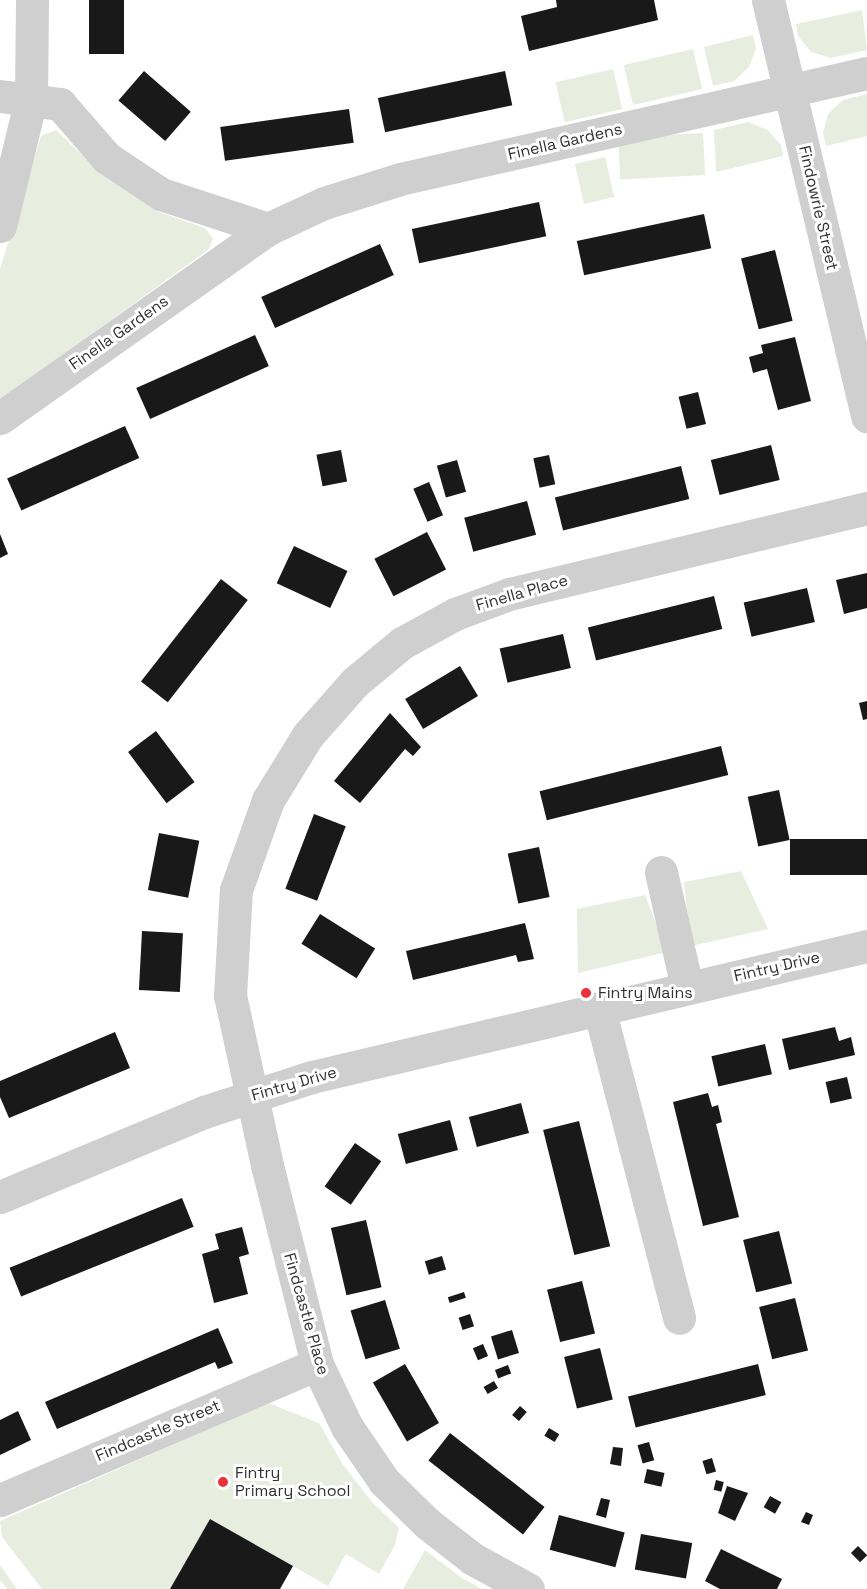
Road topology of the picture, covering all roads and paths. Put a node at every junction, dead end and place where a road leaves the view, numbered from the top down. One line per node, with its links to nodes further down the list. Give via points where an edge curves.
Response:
1 (32, 0): 5 (street)
2 (768, 0): 4 (street, Findowrie Street)
3 (867, 73): 4 (street, Finella Gardens)
4 (790, 90): 7 (street, Finella Gardens, via 400,180 324,203); 8 (street, Findowrie Street)
5 (15, 97): 6 (street); 7 (street, via 60,104 107,158 161,194)
6 (0, 226)
7 (268, 230): 9 (street, Finella Gardens)
8 (867, 416)
9 (0, 418)
10 (867, 508): 15 (street, Finella Place, via 509,594 455,614 402,643 355,682 308,735 268,800 236,890 230,996)
11 (662, 872): 13 (street)
12 (867, 946): 13 (street, Fintry Drive)
13 (687, 987): 14 (street, Fintry Drive)
14 (599, 1008): 15 (street, Fintry Drive, via 312,1077); 17 (street)
15 (252, 1096): 16 (street, Fintry Drive, via 204,1112); 18 (street, Findcastle Place)
16 (0, 1197)
17 (679, 1318)
18 (317, 1364): 19 (street, Findcastle Street); 20 (street, Findcastle Place, via 347,1427 384,1481 428,1524 473,1558)
19 (0, 1500)
20 (528, 1589)

